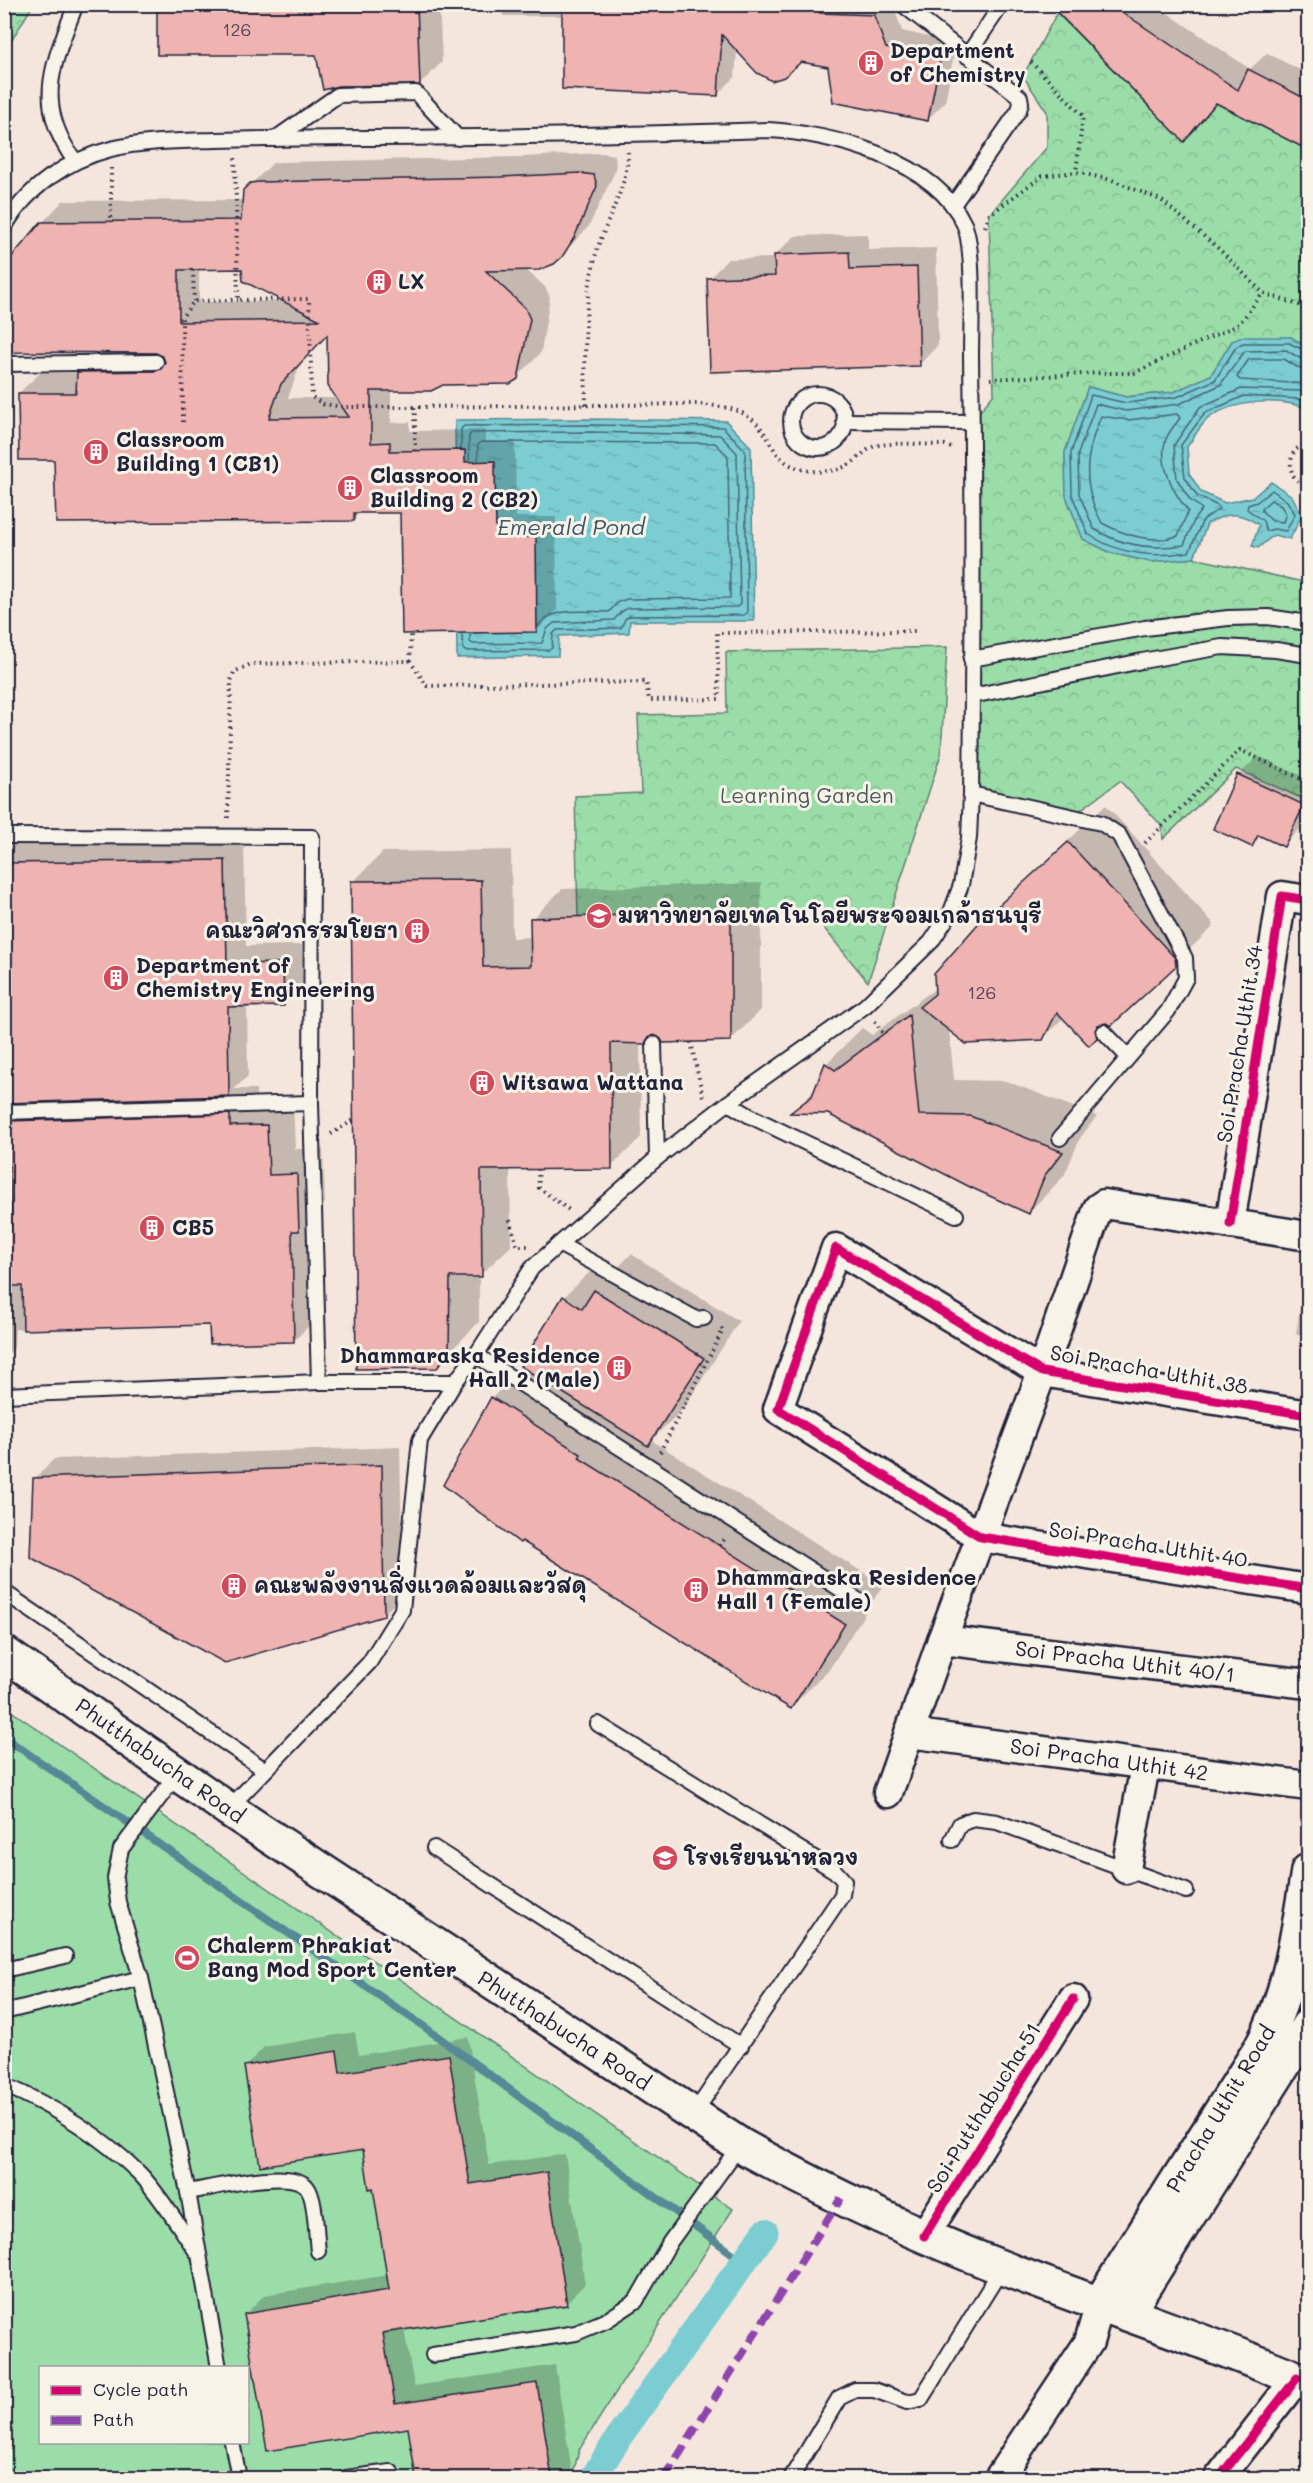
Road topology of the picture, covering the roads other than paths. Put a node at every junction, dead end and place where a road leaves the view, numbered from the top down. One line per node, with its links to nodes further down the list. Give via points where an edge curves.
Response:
1 (76, 4): 7 (lane, via 49,85 54,122)
2 (902, 4): 4 (lane)
3 (1002, 4): 4 (lane)
4 (967, 56): 8 (lane, via 1020,97 1021,103)
5 (275, 138): 6 (lane); 6 (lane, via 338,95 416,93); 7 (lane, via 168,141 111,149)
6 (458, 138): 8 (lane, via 768,130 820,136 900,165 940,190)
7 (75, 161): 9 (lane, via 34,190)
8 (953, 205): 13 (lane, via 965,225 970,270)
9 (4, 228)
10 (156, 362): 11 (lane)
11 (4, 364)
12 (844, 421): 13 (lane)
13 (971, 422): 16 (lane)
14 (1308, 623): 16 (lane, via 1268,617 1228,618 1145,628)
15 (1308, 655): 17 (lane, via 1222,647)
16 (971, 659): 17 (lane)
17 (972, 696): 18 (lane)
18 (971, 794): 23 (lane, via 1101,823 1119,835 1132,856 1185,958 1186,978 1168,1011); 25 (lane, via 961,885 951,912 931,942 865,1006)
19 (4, 836): 24 (lane, via 312,837)
20 (1308, 900): 30 (street, Soi Pracha Uthit 34, via 1282,896)
21 (1104, 1032): 23 (lane)
22 (654, 1044): 28 (lane)
23 (1128, 1057): 27 (lane)
24 (311, 1103): 26 (lane); 36 (lane)
25 (728, 1103): 28 (lane); 29 (lane)
26 (4, 1112)
27 (1060, 1138)
28 (657, 1158): 32 (lane)
29 (956, 1215)
30 (1230, 1224): 31 (street); 35 (street, via 1101,1205)
31 (1308, 1236)
32 (559, 1244): 33 (lane, via 696,1319); 34 (lane, via 532,1268)
33 (704, 1318)
34 (476, 1355): 37 (lane); 43 (lane)
35 (1042, 1372): 39 (street, Soi Pracha Uthit 38); 40 (street); 40 (street, Soi Pracha Uthit 38, via 836,1248 778,1409)
36 (319, 1382): 37 (lane); 38 (lane)
37 (455, 1382): 50 (lane, via 420,1440 402,1610 369,1663)
38 (4, 1395)
39 (1308, 1415)
40 (981, 1537): 41 (street, Soi Pracha Uthit 40); 44 (street)
41 (1308, 1589)
42 (4, 1592): 50 (lane)
43 (859, 1601)
44 (942, 1640): 46 (street, Soi Pracha Uthit 40/1); 48 (street)
45 (4, 1653): 51 (main road, Phutthabucha Road)
46 (1308, 1684)
47 (598, 1724): 66 (lane, via 835,1871 844,1881 842,1895)
48 (909, 1734): 49 (street, Soi Pracha Uthit 42); 53 (street)
49 (1145, 1766): 52 (street, Soi Pracha Uthit 42); 57 (street)
50 (265, 1770): 54 (lane)
51 (178, 1773): 54 (main road, Phutthabucha Road); 62 (lane, via 121,1849 115,1878 118,1902)
52 (1308, 1786)
53 (888, 1793)
54 (228, 1809): 68 (main road, Phutthabucha Road)
55 (952, 1840): 57 (lane, via 960,1824 982,1818)
56 (434, 1848): 66 (lane)
57 (1126, 1869): 59 (lane)
58 (1308, 1871): 75 (main road, Pracha Uthit Road, via 1294,1961 1274,2024)
59 (1186, 1891)
60 (64, 1956): 61 (lane)
61 (4, 1970)
62 (141, 1978): 64 (lane); 70 (lane)
63 (1073, 2000): 71 (street, Soi Putthabucha 51)
64 (4, 2012)
65 (1308, 2026): 75 (main road, Pracha Uthit Road)
66 (741, 2046): 68 (lane)
67 (4, 2085): 73 (lane, via 39,2100 92,2135 140,2174)
68 (693, 2115): 69 (main road, Phutthabucha Road)
69 (740, 2145): 71 (main road, Phutthabucha Road, via 810,2184); 76 (lane, via 670,2242 636,2301 607,2320 576,2333)
70 (189, 2192): 72 (lane, via 280,2177 301,2182 311,2196); 73 (lane)
71 (924, 2236): 74 (main road, Phutthabucha Road)
72 (318, 2251)
73 (199, 2255): 77 (lane)
74 (1002, 2268): 75 (main road, Phutthabucha Road); 83 (lane, via 921,2399 907,2402 874,2390 855,2390 839,2398)
75 (1113, 2308): 78 (main road); 84 (street)
76 (434, 2355)
77 (219, 2366)
78 (1303, 2381): 85 (street)
79 (232, 2444): 81 (lane)
80 (391, 2472): 82 (lane)
81 (239, 2478)
82 (346, 2478)
83 (791, 2478)
84 (999, 2478)
85 (1219, 2478)

